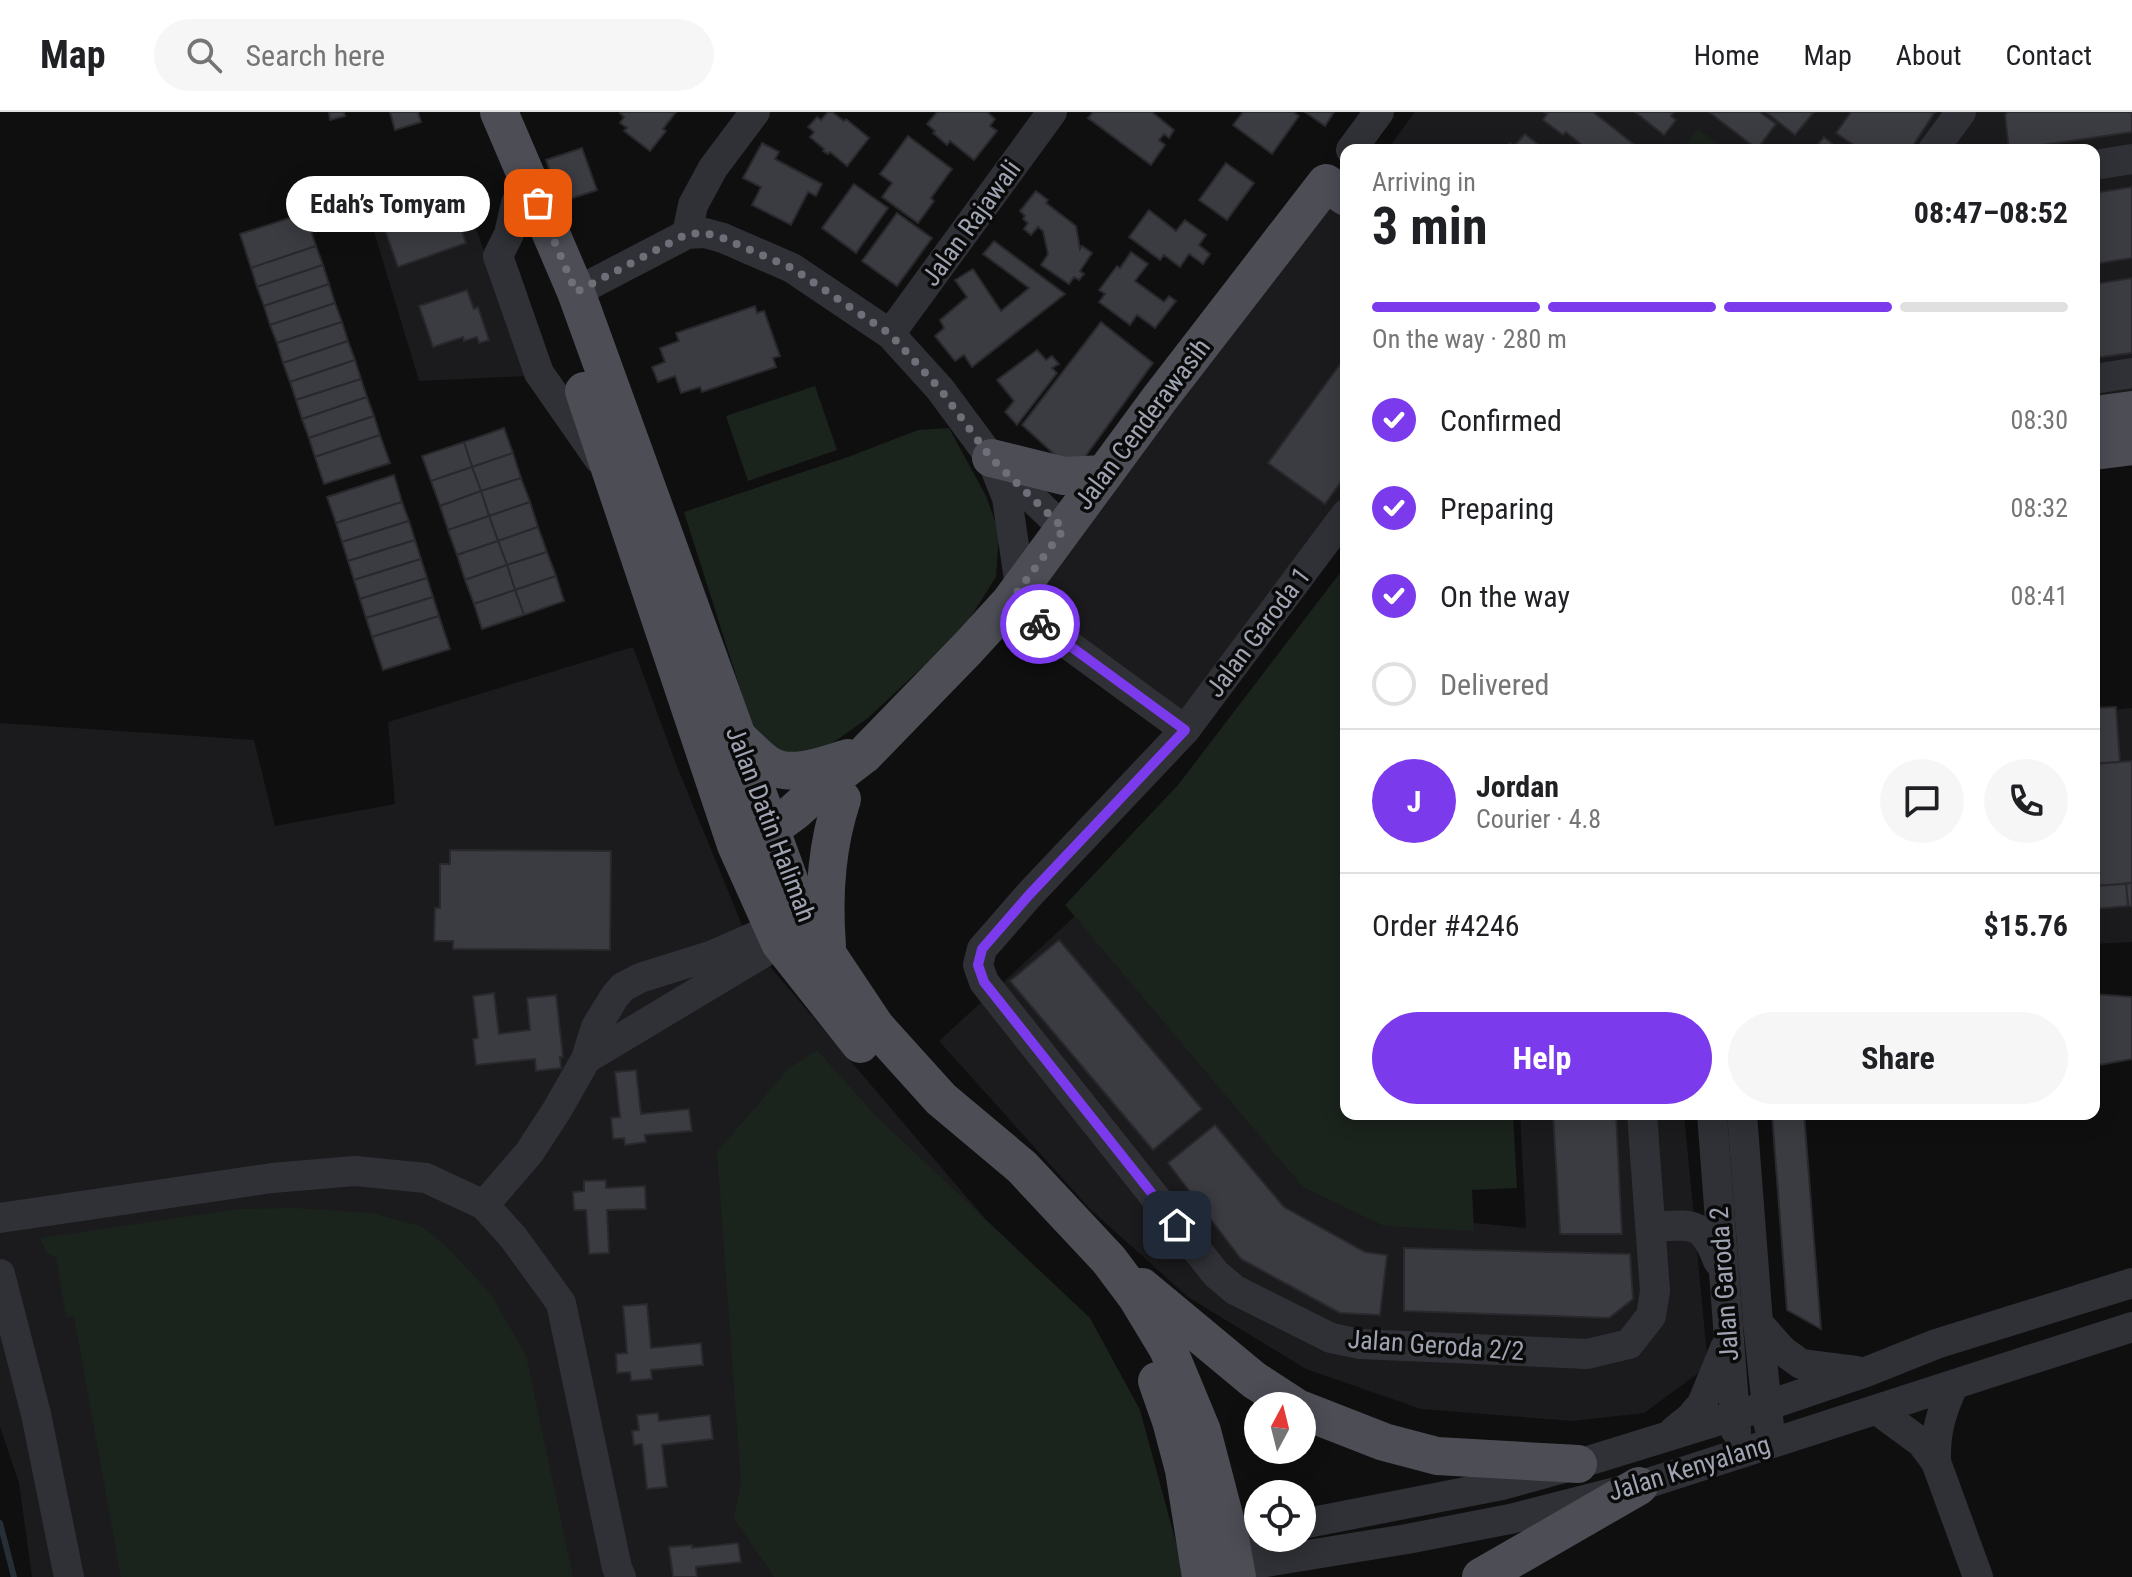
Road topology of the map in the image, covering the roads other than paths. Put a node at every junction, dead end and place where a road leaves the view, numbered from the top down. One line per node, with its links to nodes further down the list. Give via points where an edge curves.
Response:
1 (479, 112): 30 (main road, Jalan Datin Halimah, via 553,300 614,480)
2 (499, 112): 13 (main road, Jalan Datin Halimah)
3 (755, 112): 12 (street, via 713,168 693,205)
4 (1052, 112): 14 (street, Jalan Rajawali)
5 (1379, 112): 7 (street)
6 (1961, 112): 8 (street)
7 (1355, 144)
8 (1937, 144)
9 (2132, 159): 10 (street)
10 (2100, 164)
11 (1339, 179): 22 (main road, Jalan Cenderawasih)
12 (687, 234): 13 (street); 14 (street, via 723,238 792,268)
13 (576, 292): 27 (main road, Jalan Datin Halimah)
14 (890, 334): 21 (street, via 940,389)
15 (2132, 373): 16 (street)
16 (2100, 378)
17 (2132, 410): 18 (main road)
18 (2100, 414)
19 (2132, 446): 20 (main road)
20 (2100, 450)
21 (991, 458): 22 (main road, via 1064,476); 24 (street); 25 (street, via 1007,498)
22 (1104, 474): 24 (main road, Jalan Cenderawasih)
23 (1340, 522): 26 (street, Jalan Garoda 1)
24 (1064, 529): 25 (main road, Jalan Cenderawasih)
25 (1015, 594): 26 (street); 28 (main road, Jalan Cenderawasih)
26 (1185, 730): 39 (street, Jalan Geroda 2/2, via 1029,895 982,949 978,965 984,982 1216,1274 1235,1290 1331,1338 1360,1344 1587,1354 1629,1344 1651,1316)
27 (737, 736): 28 (main road, via 767,764 782,770); 30 (main road, Jalan Datin Halimah)
28 (864, 755): 29 (main road, Jalan Cenderawasih); 30 (main road, Jalan Cenderawasih)
29 (838, 810): 30 (main road, Jalan Cenderawasih, via 812,832); 31 (main road); 32 (main road, via 826,867)
30 (758, 849): 31 (main road, Jalan Datin Halimah)
31 (788, 922): 32 (main road, Jalan Datin Halimah); 33 (street); 33 (street, via 623,987 596,1027); 61 (main road, Jalan Datin Halimah, via 885,1076 941,1132 1011,1188 1118,1311 1154,1372 1184,1470)
32 (828, 957): 40 (main road, Jalan Datin Halimah, via 876,1027 941,1099 1022,1167)
33 (586, 1059): 37 (street, via 529,1153)
34 (1643, 1120): 39 (street)
35 (1712, 1120): 41 (street, Jalan Garoda 2)
36 (1742, 1120): 44 (street, Jalan Garoda 2)
37 (484, 1205): 38 (street, via 426,1178 355,1171); 63 (street, via 561,1303)
38 (0, 1218)
39 (1652, 1227): 41 (street, via 1700,1229 1712,1243)
40 (1109, 1260): 49 (main road); 61 (main road, Jalan Datin Halimah, via 1168,1349 1189,1396 1213,1467)
41 (1723, 1273): 46 (street, Jalan Garoda 2)
42 (0, 1274): 62 (street, via 36,1414)
43 (2132, 1283): 47 (street, Jalan Kenyalang, via 1936,1344)
44 (1758, 1323): 47 (street, via 1801,1364); 50 (street, Jalan Garoda 2)
45 (2132, 1327): 48 (street, Jalan Kenyalang)
46 (1729, 1340): 52 (street, Jalan Garoda 2); 54 (street, via 1702,1404)
47 (1866, 1372): 50 (street, Jalan Kenyalang)
48 (1953, 1386): 51 (street, Jalan Kenyalang); 57 (street, via 1935,1439)
49 (1272, 1392)
50 (1766, 1406): 52 (street, Jalan Kenyalang); 55 (street, Jalan Garoda 2)
51 (1877, 1410): 55 (street, Jalan Kenyalang); 57 (street, via 1922,1443)
52 (1734, 1414): 54 (street, Jalan Kenyalang); 56 (street, Jalan Garoda 2)
53 (1316, 1415): 58 (main road, via 1437,1456)
54 (1669, 1434): 58 (street, Jalan Kenyalang)
55 (1771, 1444): 56 (street, Jalan Kenyalang)
56 (1739, 1453): 59 (street, Jalan Kenyalang)
57 (1936, 1462): 65 (street)
58 (1578, 1464): 60 (street, Jalan Kenyalang, via 1502,1485)
59 (1639, 1486): 61 (street, Jalan Kenyalang, via 1407,1539); 64 (main road)
60 (1316, 1521)
61 (1227, 1561)
62 (69, 1577)
63 (621, 1577)
64 (1481, 1577)
65 (1978, 1577)

